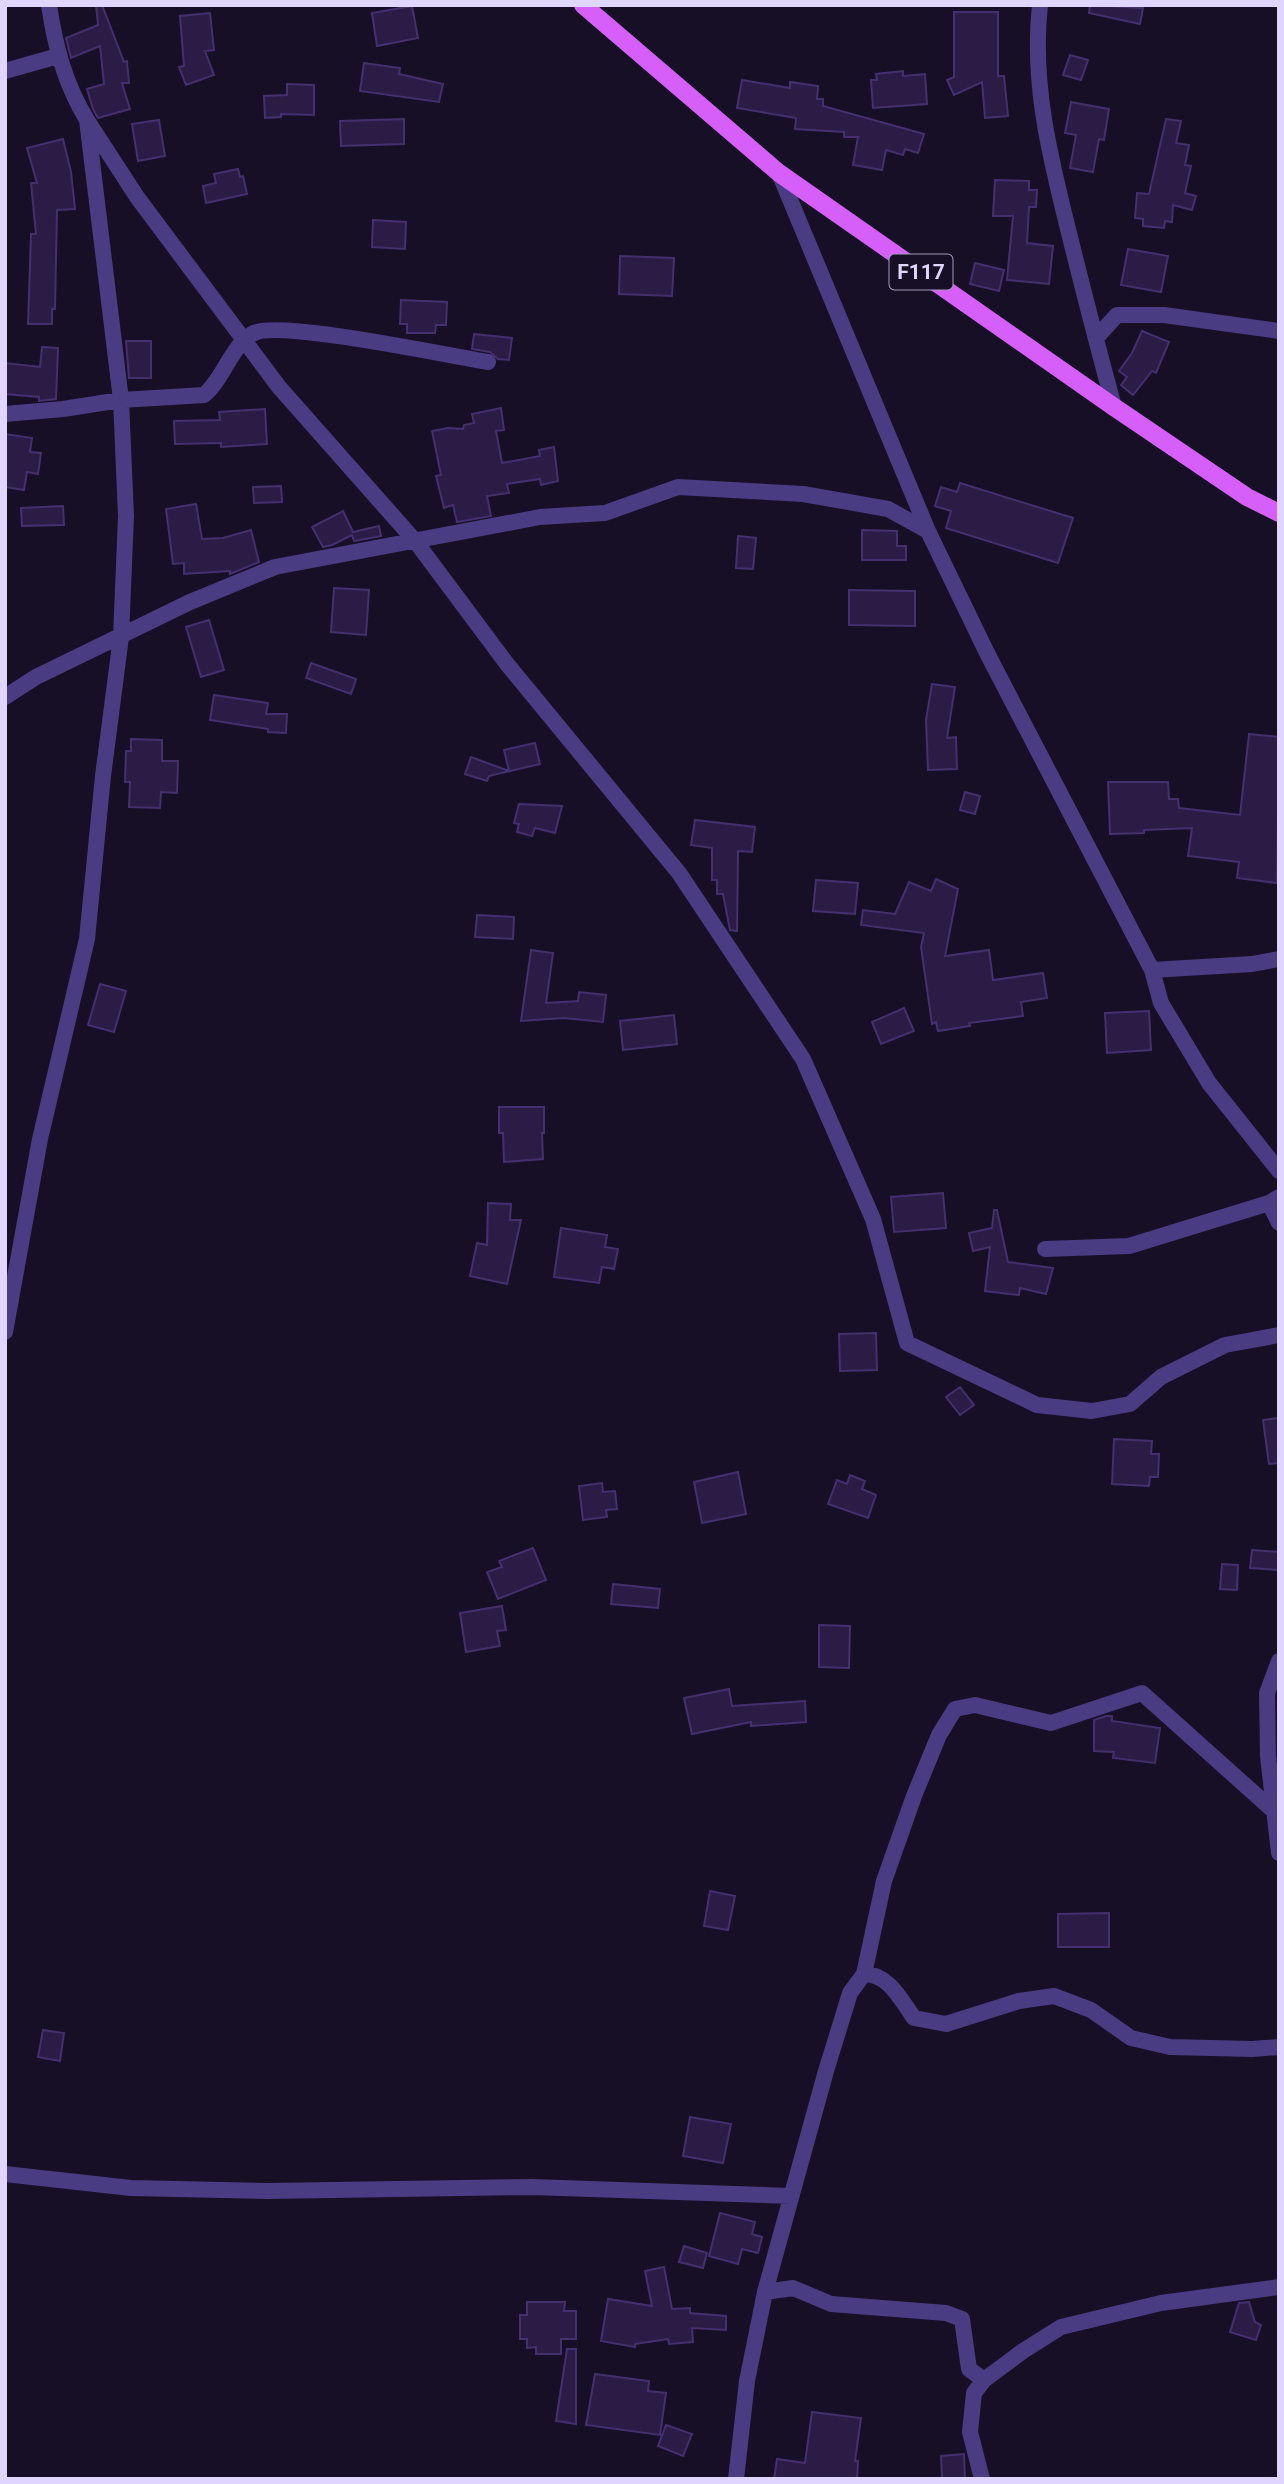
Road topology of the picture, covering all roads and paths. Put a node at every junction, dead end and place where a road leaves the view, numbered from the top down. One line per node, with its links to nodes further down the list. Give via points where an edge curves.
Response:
1 (49, 5): 4 (street)
2 (583, 5): 7 (main road, F117)
3 (1040, 5): 9 (street, via 1037,29 1043,120)
4 (58, 56): 5 (street); 6 (street)
5 (5, 71)
6 (87, 120): 10 (street, via 137,197); 12 (street)
7 (779, 173): 13 (main road, F117); 16 (street)
8 (1279, 331): 9 (street, via 1164,315 1117,315)
9 (1096, 338): 13 (street)
10 (246, 340): 11 (street, via 258,331 289,330); 12 (street, via 204,395); 17 (street, via 279,387)
11 (488, 362)
12 (121, 400): 14 (street); 18 (street, via 126,516)
13 (1114, 407): 15 (main road, F117, via 1247,497)
14 (5, 414)
15 (1279, 513)
16 (928, 531): 17 (street, via 888,509 815,496 678,487 605,513 540,517); 21 (street, via 986,653)
17 (416, 542): 18 (street, via 275,567); 27 (street, via 507,664 679,873 803,1059 873,1219 907,1343 1037,1405 1092,1411 1130,1404 1161,1377 1226,1345)
18 (121, 637): 19 (street, via 36,677); 26 (street, via 87,939 40,1139)
19 (5, 697)
20 (1279, 959): 21 (street)
21 (1152, 970): 22 (street, via 1161,1003 1209,1083)
22 (1279, 1171)
23 (1274, 1200): 24 (street); 25 (street, via 1129,1246)
24 (1279, 1223)
25 (1045, 1248)
26 (5, 1332)
27 (1279, 1335)
28 (1279, 1661): 29 (street, via 1267,1693)
29 (1275, 1812): 30 (street); 31 (street, via 1142,1693 1051,1723 975,1705 955,1709 939,1735 884,1881)
30 (1279, 1853)
31 (864, 1974): 32 (street, via 874,1974 891,1985 914,2018 946,2024 1019,2001 1054,1996 1091,2010 1131,2038 1170,2047); 34 (street, via 850,1993)
32 (1279, 2047)
33 (5, 2174): 34 (street, via 131,2188 532,2187)
34 (791, 2196): 36 (street)
35 (1279, 2287): 37 (street, via 1161,2303 1061,2327)
36 (765, 2292): 37 (street, via 793,2288 831,2304 946,2313 962,2319 969,2369); 38 (street, via 747,2381)
37 (984, 2380): 39 (street, via 974,2393 970,2432)
38 (736, 2479)
39 (982, 2479)

